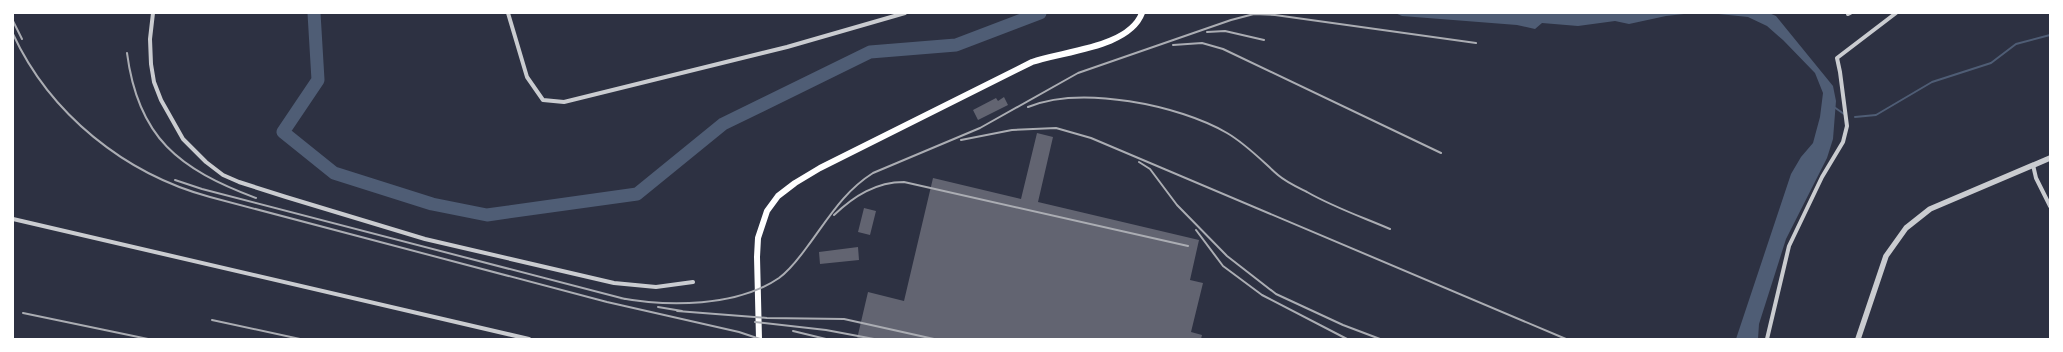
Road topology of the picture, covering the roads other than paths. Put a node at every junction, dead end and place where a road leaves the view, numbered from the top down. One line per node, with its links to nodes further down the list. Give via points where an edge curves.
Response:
1 (153, 13): 10 (street, via 151,64 161,100 171,121 187,143 223,175 292,199 425,239 614,283 656,287)
2 (508, 13): 3 (street, via 527,77 543,100 564,102 787,47)
3 (905, 13)
4 (1142, 13): 12 (main road, via 1132,28 1110,41 1032,62 839,158 795,183 778,196 765,215 758,238)
5 (1896, 13): 13 (street, via 1837,58 1847,126 1844,142 1822,177 1789,246)
6 (2050, 158): 7 (street)
7 (2032, 165): 8 (street); 14 (street, via 1930,209 1906,228 1886,256)
8 (2050, 206)
9 (13, 219): 11 (street)
10 (693, 282)
11 (529, 339)
12 (759, 339)
13 (1767, 339)
14 (1858, 339)

